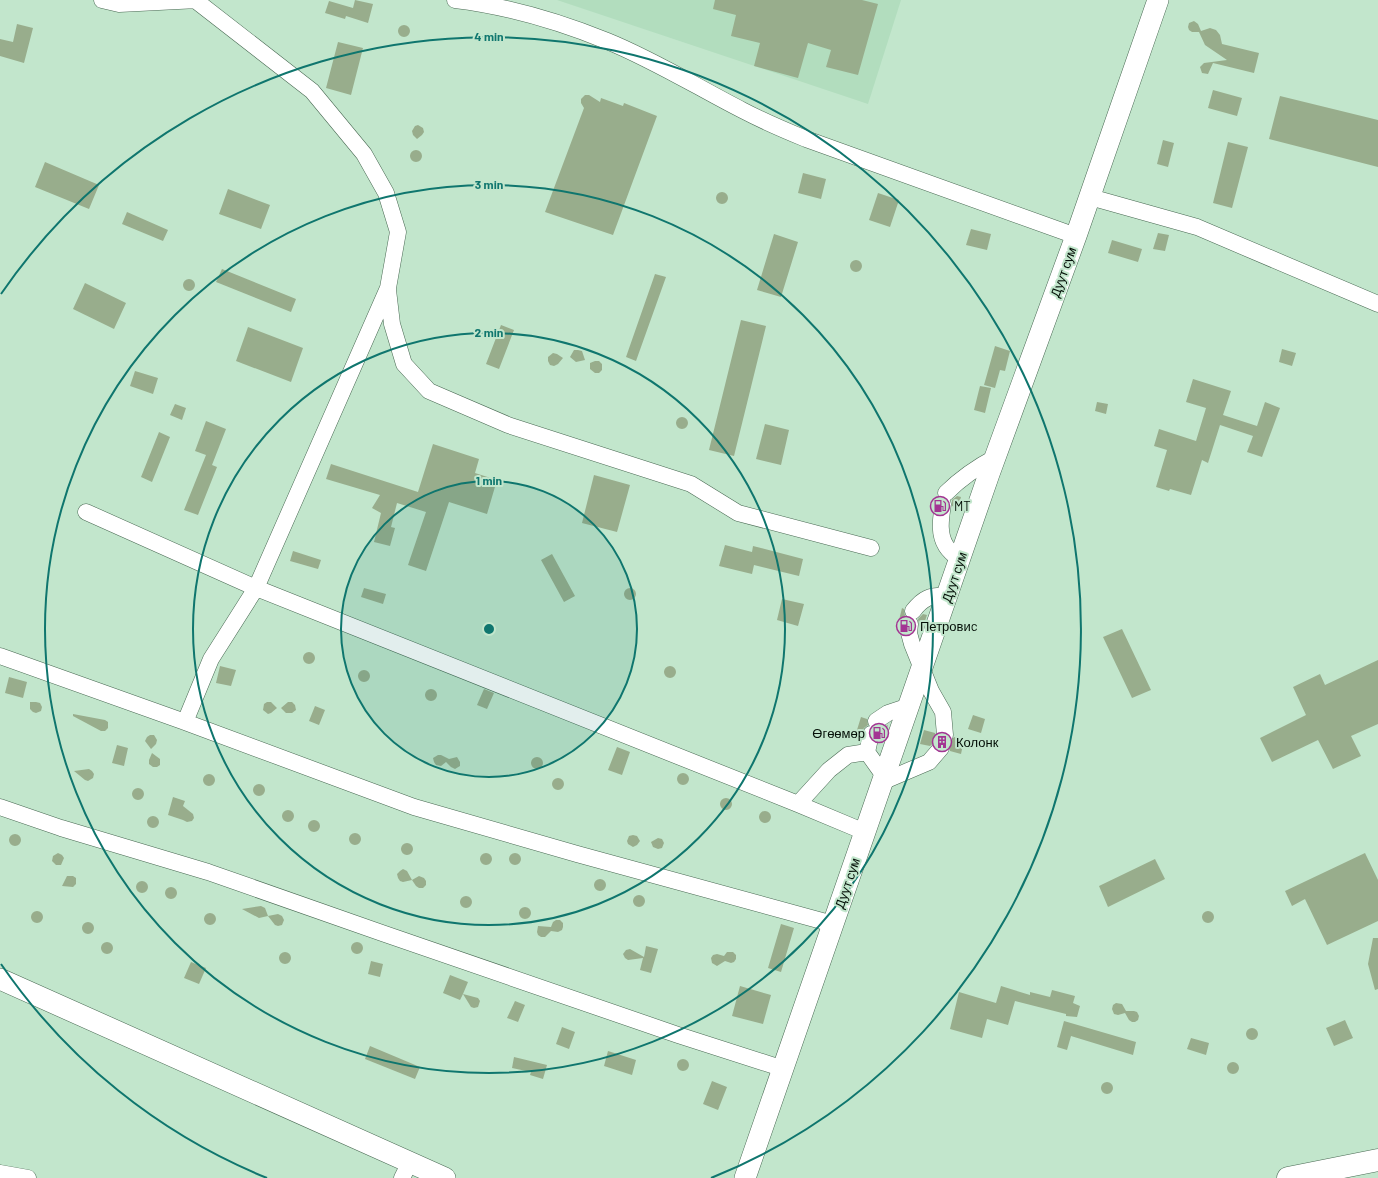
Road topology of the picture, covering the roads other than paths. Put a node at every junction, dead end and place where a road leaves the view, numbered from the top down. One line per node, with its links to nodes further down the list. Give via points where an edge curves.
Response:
1 (102, 0): 5 (street)
2 (196, 0): 5 (street); 8 (street, via 312,91 364,154 386,193 398,232)
3 (455, 0): 7 (street, via 548,21 608,42 777,127)
4 (1158, 0): 6 (main road, Дуут сум)
5 (120, 2)
6 (1090, 197): 7 (main road, Дуут сум); 9 (street, via 1197,227)
7 (1076, 236): 10 (main road, Дуут сум)
8 (388, 288): 12 (street, via 392,324 404,364 430,391 508,425 691,484 738,513); 14 (street)
9 (1378, 304)
10 (996, 457): 13 (main road, Дуут сум); 13 (street, via 965,476 945,498 940,521 942,534 946,546)
11 (86, 512): 14 (street)
12 (871, 548)
13 (960, 560): 15 (main road, Дуут сум)
14 (256, 588): 19 (street, via 211,659); 22 (street)
15 (947, 596): 17 (main road, Дуут сум); 17 (street, via 936,596 921,601 912,617 909,633)
16 (0, 656): 19 (street)
17 (922, 668): 18 (main road, Дуут сум); 21 (street, via 943,712 943,742 929,762)
18 (909, 706): 20 (street, via 888,713 873,728); 21 (main road, Дуут сум)
19 (185, 722): 25 (street, via 414,807)
20 (867, 752): 21 (street); 22 (street, via 848,755 829,770)
21 (883, 779): 24 (main road, Дуут сум)
22 (798, 804): 24 (street)
23 (0, 807): 27 (street, via 208,872)
24 (865, 832): 25 (main road, Дуут сум)
25 (834, 924): 27 (main road, Дуут сум)
26 (0, 979): 29 (main road)
27 (784, 1069): 33 (main road, Дуут сум)
28 (1378, 1160): 34 (highway)
29 (406, 1170): 32 (main road)
30 (0, 1173): 31 (street)
31 (28, 1178)
32 (445, 1178)
33 (745, 1178)
34 (1288, 1178)

